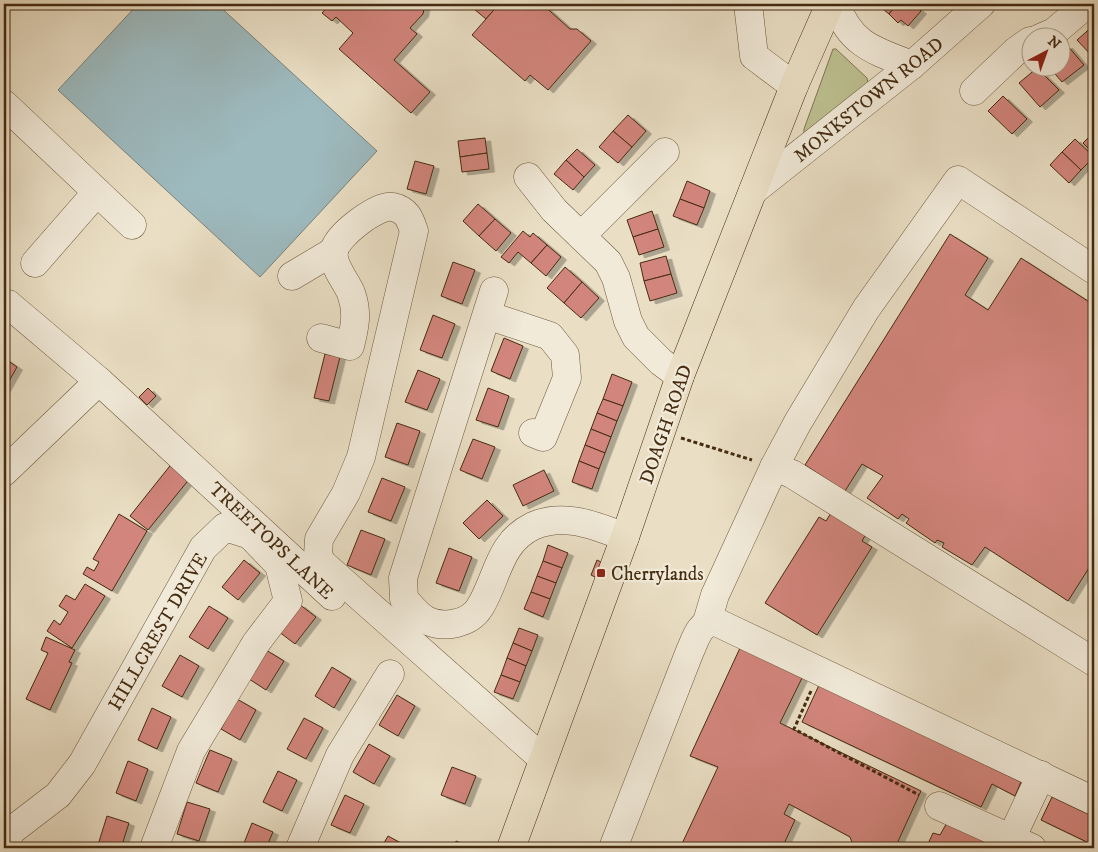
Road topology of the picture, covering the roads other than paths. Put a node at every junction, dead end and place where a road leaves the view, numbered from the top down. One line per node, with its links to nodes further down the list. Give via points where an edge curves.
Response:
1 (748, 4): 9 (street, via 754,56)
2 (830, 4): 9 (main road, DOAGH ROAD)
3 (836, 4): 8 (street, via 852,35 876,52)
4 (981, 4): 8 (street, MONKSTOWN ROAD)
5 (1087, 4): 6 (street)
6 (1059, 28)
7 (1020, 48): 10 (street)
8 (912, 65): 14 (street, MONKSTOWN ROAD)
9 (794, 86): 14 (main road, DOAGH ROAD)
10 (991, 86)
11 (4, 104): 15 (street)
12 (665, 152): 17 (street)
13 (528, 177): 17 (street, via 554,210)
14 (753, 191): 24 (main road, DOAGH ROAD)
15 (97, 192): 16 (street); 19 (street)
16 (132, 225)
17 (581, 236): 24 (street, via 608,262 636,337)
18 (334, 251): 21 (street); 23 (street, via 335,261 352,294 356,319 350,346); 33 (street, via 338,241 376,209 390,206 402,210 410,218 414,232 361,457 346,493 319,539 318,555 322,564)
19 (35, 263)
20 (1094, 270): 27 (street, via 958,180 866,309)
21 (292, 276)
22 (8, 304): 25 (street, TREETOPS LANE)
23 (321, 338)
24 (680, 376): 29 (main road, DOAGH ROAD)
25 (99, 381): 28 (street); 33 (street, TREETOPS LANE, via 376,636)
26 (533, 433): 29 (street, via 543,436 567,378 565,356 550,336 491,303 403,578 404,599 426,620 446,626 464,621 479,609 508,547 533,526 569,520)
27 (774, 468): 30 (street, via 714,595); 31 (street, via 792,474)
28 (4, 472)
29 (625, 537): 33 (main road, DOAGH ROAD)
30 (707, 622): 34 (street, via 714,621 821,670); 42 (street, via 701,627 690,651)
31 (1094, 662)
32 (390, 674): 40 (street, via 340,755)
33 (541, 766): 41 (main road, DOAGH ROAD)
34 (1041, 775): 35 (street); 37 (street)
35 (1094, 801)
36 (939, 806): 37 (street)
37 (1021, 843)
38 (4, 846): 39 (street, HILLCREST DRIVE, via 11,831 58,794 82,764 203,548 225,527 250,535 279,565 288,600 256,643 191,751)
39 (154, 848)
40 (300, 848)
41 (511, 848)
42 (613, 848)

